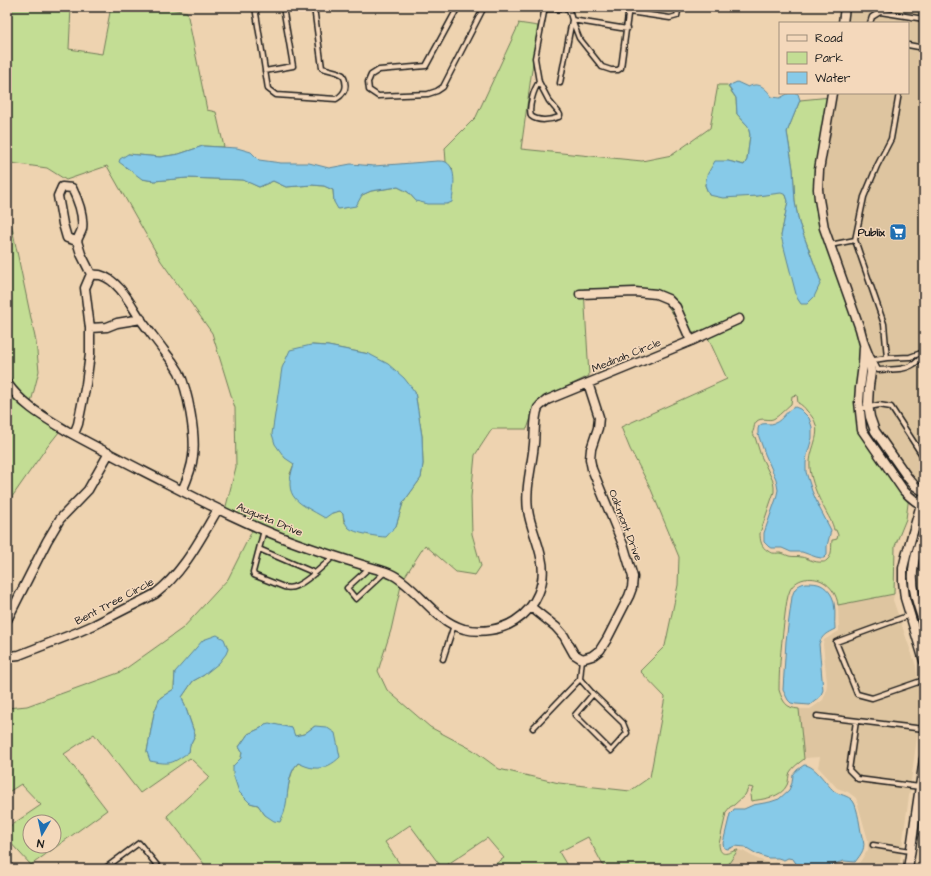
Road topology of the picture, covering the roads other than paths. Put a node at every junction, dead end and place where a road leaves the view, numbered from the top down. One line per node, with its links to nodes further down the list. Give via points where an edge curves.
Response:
1 (255, 7): 20 (lane)
2 (283, 7): 20 (lane, via 293,66)
3 (314, 7): 20 (lane, via 322,68 344,75 346,88 342,95 336,99 276,95 268,89)
4 (458, 7): 5 (lane, via 426,66 379,70 371,75 368,82 369,90 378,96 428,94 444,87)
5 (484, 7)
6 (546, 7): 7 (street); 21 (lane, via 535,58)
7 (564, 7)
8 (568, 7): 14 (lane)
9 (629, 7): 12 (lane)
10 (679, 7): 12 (lane, via 677,16 670,18)
11 (845, 7): 15 (street)
12 (629, 12): 17 (lane)
13 (924, 19): 16 (lane, via 880,12 872,17)
14 (572, 20): 17 (lane); 17 (lane, via 580,38 602,67 611,70 621,68); 22 (lane)
15 (843, 22)
16 (870, 22)
17 (627, 28)
18 (909, 45): 19 (lane)
19 (924, 48)
20 (264, 71)
21 (539, 82): 21 (lane, via 530,109 531,116 551,120 559,117)
22 (560, 84)
23 (832, 94): 27 (street, via 818,190)
24 (899, 94): 25 (lane, via 891,139 864,197)
25 (854, 240): 27 (lane); 36 (lane, via 884,324)
26 (76, 241): 26 (street, via 67,238 63,224 58,196 62,187 72,188 80,209 82,230); 28 (street)
27 (830, 245): 34 (street)
28 (91, 274): 30 (street, via 110,280); 32 (street, via 85,288)
29 (580, 294): 33 (street, via 656,294 668,299 676,307)
30 (140, 319): 32 (street, via 107,327); 45 (street, via 173,363 186,392 194,452)
31 (739, 319): 33 (street, Medinah Circle)
32 (90, 328): 42 (street, via 86,384)
33 (691, 340): 39 (street, Medinah Circle)
34 (864, 344): 37 (lane); 40 (street, via 870,358 871,372); 41 (street)
35 (924, 354): 36 (lane); 37 (lane, via 914,364 904,368 878,370)
36 (887, 358): 37 (lane)
37 (874, 360)
38 (7, 383): 42 (street, Augusta Drive, via 32,410)
39 (588, 383): 56 (street, Medinah Circle, via 547,400 539,407 536,418 527,499 530,522 541,556 543,577 538,596); 64 (street, Oakmont Drive, via 599,417 598,428 590,449 592,469 624,546 633,577 632,588 607,639 600,650)
40 (868, 407): 41 (lane); 44 (lane, via 891,407); 46 (street, via 875,431 908,478)
41 (860, 409): 47 (street, via 862,430 904,491)
42 (74, 434): 43 (street, Augusta Drive)
43 (109, 453): 45 (street, Augusta Drive); 59 (street, via 88,490 60,519)
44 (924, 458)
45 (182, 491): 48 (street, Augusta Drive)
46 (924, 493): 47 (street)
47 (922, 505): 58 (street, via 903,568 905,598)
48 (218, 508): 49 (street, Augusta Drive); 62 (street, Bent Tree Circle, via 177,573 155,594 78,632 19,655)
49 (264, 530): 51 (lane); 52 (street, Augusta Drive)
50 (924, 530): 57 (street, via 913,574)
51 (259, 549): 55 (lane); 55 (lane, via 253,572 256,576 288,588 298,585)
52 (334, 556): 53 (street, Augusta Drive); 55 (lane)
53 (369, 567): 54 (street, Augusta Drive); 54 (lane, via 347,588 356,599)
54 (385, 571): 61 (street, Augusta Drive, via 401,580 440,617)
55 (315, 573)
56 (531, 606): 61 (street, Augusta Drive, via 513,622 490,630 477,631); 64 (street, via 556,627 574,654)
57 (920, 612): 58 (street); 60 (street)
58 (910, 615): 65 (street); 67 (lane, via 836,642 857,694 872,698)
59 (7, 620)
60 (924, 624)
61 (454, 625): 63 (lane)
62 (7, 654)
63 (443, 659)
64 (582, 659): 66 (lane)
65 (924, 661)
66 (580, 680): 68 (lane); 71 (lane)
67 (924, 680)
68 (593, 694): 68 (lane, via 575,715 611,750 627,733 623,723)
69 (817, 716): 70 (lane)
70 (856, 721): 72 (lane); 74 (lane, via 849,770 858,779)
71 (533, 728)
72 (924, 729)
73 (924, 759): 74 (street)
74 (920, 787): 76 (street)
75 (873, 845): 76 (lane)
76 (911, 851): 79 (street)
77 (104, 869): 78 (lane, via 139,843)
78 (160, 869)
79 (908, 869)

